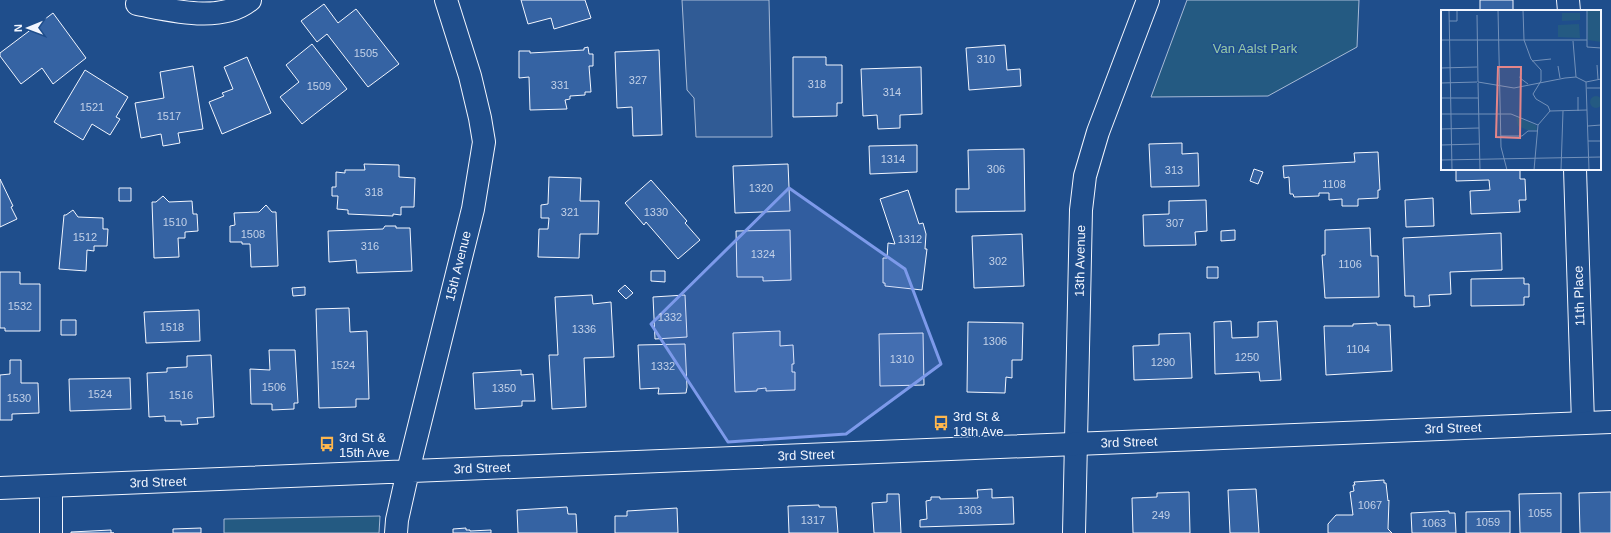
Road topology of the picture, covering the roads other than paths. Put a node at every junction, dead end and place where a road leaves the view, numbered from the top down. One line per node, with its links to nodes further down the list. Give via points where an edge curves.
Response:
1 (250, 0): 4 (street, via 242,7 213,14 184,13)
2 (446, 0): 9 (street, 15th Avenue, via 470,76 484,142 473,209)
3 (1148, 0): 8 (street, 13th Avenue, via 1098,132 1085,176 1081,210)
4 (137, 4)
5 (1575, 170): 7 (street, 11th Place)
6 (1611, 422): 7 (street, 3rd Street)
7 (1583, 423): 8 (street, 3rd Street)
8 (1076, 444): 9 (street, 3rd Street); 14 (street, 13th Avenue)
9 (408, 471): 10 (street, 3rd Street); 13 (street, 15th Avenue)
10 (51, 486): 11 (street, 3rd Street); 12 (street)
11 (0, 488)
12 (51, 533)
13 (396, 533)
14 (1074, 533)

